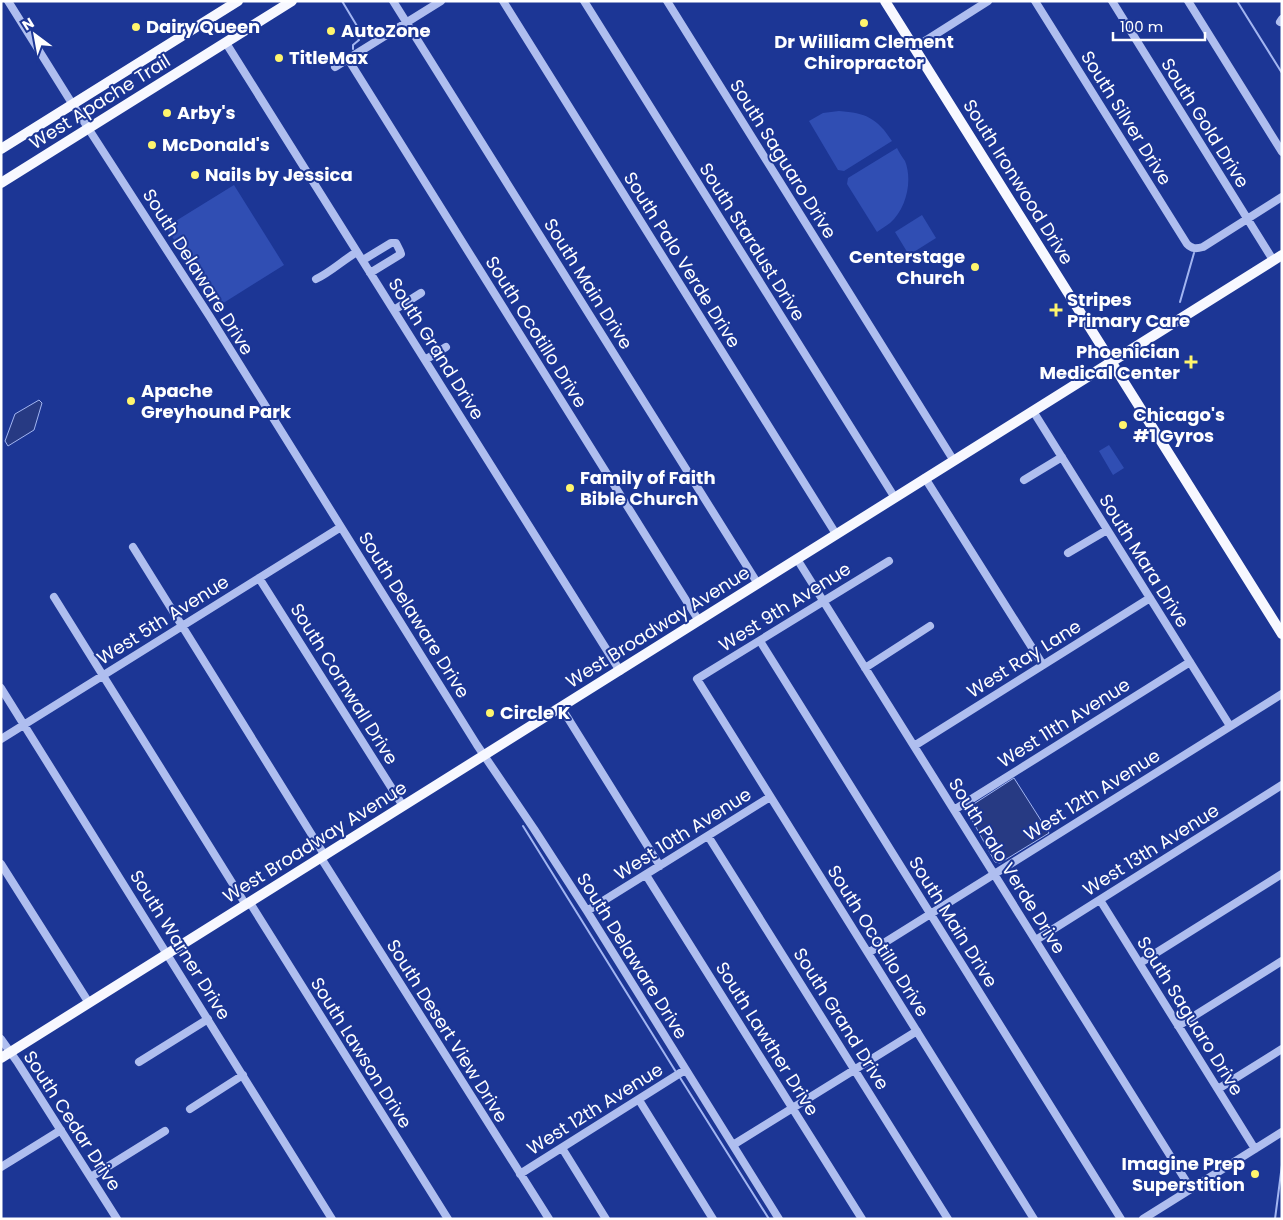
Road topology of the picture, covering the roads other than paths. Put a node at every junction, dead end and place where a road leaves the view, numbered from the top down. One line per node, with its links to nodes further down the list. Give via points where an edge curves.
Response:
1 (8, 1): 19 (street, South Delaware Drive)
2 (238, 1): 19 (main road, West Apache Trail)
3 (292, 1): 15 (main road, West Apache Trail)
4 (393, 1): 14 (street, South Main Drive)
5 (441, 1): 14 (street)
6 (503, 1): 44 (street, South Palo Verde Drive)
7 (584, 1): 41 (street, South Stardust Drive)
8 (667, 1): 38 (street, South Saguaro Drive)
9 (885, 1): 16 (main road, South Ironwood Drive)
10 (988, 1): 16 (street)
11 (1036, 1): 25 (street, South Silver Drive, via 1187,244 1194,248 1203,247)
12 (1112, 1): 25 (street, South Gold Drive)
13 (1188, 1): 22 (street)
14 (406, 23): 17 (street); 50 (street, South Main Drive)
15 (226, 43): 20 (main road, West Apache Trail); 26 (street, South Grand Drive)
16 (914, 48): 35 (main road, South Ironwood Drive)
17 (348, 59): 18 (street); 54 (street, South Ocotillo Drive)
18 (335, 67)
19 (73, 104): 20 (street, South Delaware Drive); 21 (main road, West Apache Trail)
20 (89, 128): 23 (main road, West Apache Trail); 42 (street, South Delaware Drive)
21 (1, 149)
22 (1282, 152)
23 (1, 183)
24 (1282, 197): 25 (street)
25 (1247, 218): 27 (street, South Gold Drive)
26 (357, 252): 28 (street, South Grand Drive); 30 (street)
27 (1278, 258): 35 (main road, West Broadway Avenue)
28 (363, 260): 29 (street, South Grand Drive); 29 (street, via 396,243 401,254)
29 (370, 273): 32 (street, South Grand Drive)
30 (316, 279)
31 (421, 293): 32 (street)
32 (394, 310): 34 (street, South Grand Drive)
33 (446, 347): 34 (street)
34 (425, 360): 62 (street, South Grand Drive)
35 (1111, 362): 36 (main road, West Broadway Avenue); 57 (main road, South Ironwood Drive)
36 (1033, 411): 37 (street, South Mara Drive); 38 (main road, West Broadway Avenue)
37 (1062, 457): 40 (street); 43 (street, South Mara Drive)
38 (954, 461): 39 (main road, West Broadway Avenue)
39 (925, 478): 41 (main road, West Broadway Avenue); 60 (street)
40 (1024, 480)
41 (894, 498): 44 (main road, West Broadway Avenue)
42 (341, 527): 49 (street, West 5th Avenue); 72 (street, South Delaware Drive)
43 (1107, 530): 46 (street); 52 (street, South Mara Drive)
44 (836, 534): 47 (main road, West Broadway Avenue)
45 (133, 547): 55 (street, South Desert View Drive)
46 (1068, 553)
47 (797, 559): 50 (main road, West Broadway Avenue); 53 (street, South Palo Verde Drive)
48 (889, 561): 53 (street, West 9th Avenue)
49 (260, 578): 55 (street, West 5th Avenue); 75 (street, South Cornwall Drive)
50 (758, 584): 54 (main road, West Broadway Avenue)
51 (54, 597): 63 (street, South Lawson Drive)
52 (1150, 598): 59 (street, South Mara Drive); 60 (street, West Ray Lane)
53 (824, 601): 58 (street, West 9th Avenue); 61 (street, South Palo Verde Drive)
54 (699, 621): 62 (main road, West Broadway Avenue)
55 (182, 626): 63 (street, West 5th Avenue); 78 (street, South Desert View Drive)
56 (930, 626): 61 (street)
57 (1282, 634)
58 (760, 641): 64 (street, West 9th Avenue); 87 (street, South Main Drive)
59 (1190, 662): 69 (street, South Mara Drive); 76 (street, West 11th Avenue)
60 (1043, 665): 71 (street, West Ray Lane)
61 (866, 668): 71 (street, South Palo Verde Drive)
62 (620, 671): 67 (main road, West Broadway Avenue)
63 (103, 676): 68 (street, West 5th Avenue); 85 (street, South Lawson Drive)
64 (697, 679): 74 (street, South Ocotillo Drive)
65 (1, 688): 68 (street, South Warner Drive)
66 (1282, 694): 69 (street, West 12th Avenue)
67 (561, 707): 72 (main road, West Broadway Avenue); 80 (street)
68 (24, 725): 70 (street, West 5th Avenue); 90 (street, South Warner Drive)
69 (1230, 726): 82 (street, West 12th Avenue)
70 (1, 739)
71 (914, 746): 76 (street, South Palo Verde Drive)
72 (484, 755): 75 (main road, West Broadway Avenue); 86 (street, South Delaware Drive)
73 (1282, 785): 84 (street, West 13th Avenue)
74 (770, 797): 77 (street, West 10th Avenue); 89 (street, South Ocotillo Drive)
75 (404, 806): 78 (main road, West Broadway Avenue)
76 (954, 810): 82 (street, South Palo Verde Drive)
77 (708, 836): 80 (street, West 10th Avenue); 101 (street, South Grand Drive)
78 (323, 857): 85 (main road, West Broadway Avenue); 115 (street, South Desert View Drive)
79 (1, 864): 93 (street)
80 (660, 866): 81 (street, West 10th Avenue)
81 (646, 874): 86 (street, West 10th Avenue); 106 (street, South Lawther Drive)
82 (994, 874): 87 (street, West 12th Avenue); 88 (street, South Palo Verde Drive)
83 (1282, 874): 92 (street)
84 (1100, 900): 88 (street, West 13th Avenue); 92 (street, South Saguaro Drive)
85 (248, 904): 90 (main road, West Broadway Avenue); 120 (street, South Lawson Drive)
86 (587, 911): 102 (street, South Delaware Drive)
87 (930, 914): 89 (street, West 12th Avenue); 128 (street, South Main Drive)
88 (1036, 940): 117 (street, South Palo Verde Drive)
89 (868, 953): 96 (street, South Ocotillo Drive)
90 (167, 954): 93 (main road, West Broadway Avenue); 94 (street, South Warner Drive)
91 (1282, 961): 95 (street)
92 (1140, 963): 95 (street, South Saguaro Drive)
93 (89, 1003): 99 (main road, West Broadway Avenue)
94 (208, 1019): 100 (street); 103 (street, South Warner Drive)
95 (1178, 1026): 104 (street, South Saguaro Drive)
96 (917, 1031): 101 (street); 127 (street, South Ocotillo Drive)
97 (1, 1039): 99 (street, South Cedar Drive)
98 (1282, 1049): 104 (street)
99 (6, 1056): 108 (street, South Cedar Drive, via 18,1063)
100 (139, 1062)
101 (854, 1070): 106 (street); 126 (street, South Grand Drive)
102 (680, 1073): 105 (street, West 12th Avenue); 111 (street, South Delaware Drive)
103 (243, 1075): 107 (street); 119 (street, South Warner Drive)
104 (1218, 1089): 113 (street, South Saguaro Drive)
105 (639, 1100): 112 (street, West 12th Avenue); 123 (street)
106 (793, 1108): 111 (street); 125 (street, South Lawther Drive)
107 (190, 1109)
108 (61, 1130): 114 (street); 116 (street, South Cedar Drive)
109 (165, 1131): 116 (street)
110 (1282, 1132): 113 (street)
111 (733, 1145): 124 (street, South Delaware Drive)
112 (562, 1148): 115 (street, West 12th Avenue); 122 (street)
113 (1255, 1149): 117 (street)
114 (1, 1168)
115 (520, 1174): 121 (street, South Desert View Drive)
116 (91, 1177): 118 (street, South Cedar Drive)
117 (1191, 1189): 129 (street)
118 (117, 1219)
119 (332, 1219)
120 (448, 1219)
121 (549, 1219)
122 (606, 1219)
123 (714, 1219)
124 (779, 1219)
125 (862, 1219)
126 (948, 1219)
127 (1034, 1219)
128 (1121, 1219)
129 (1144, 1219)

